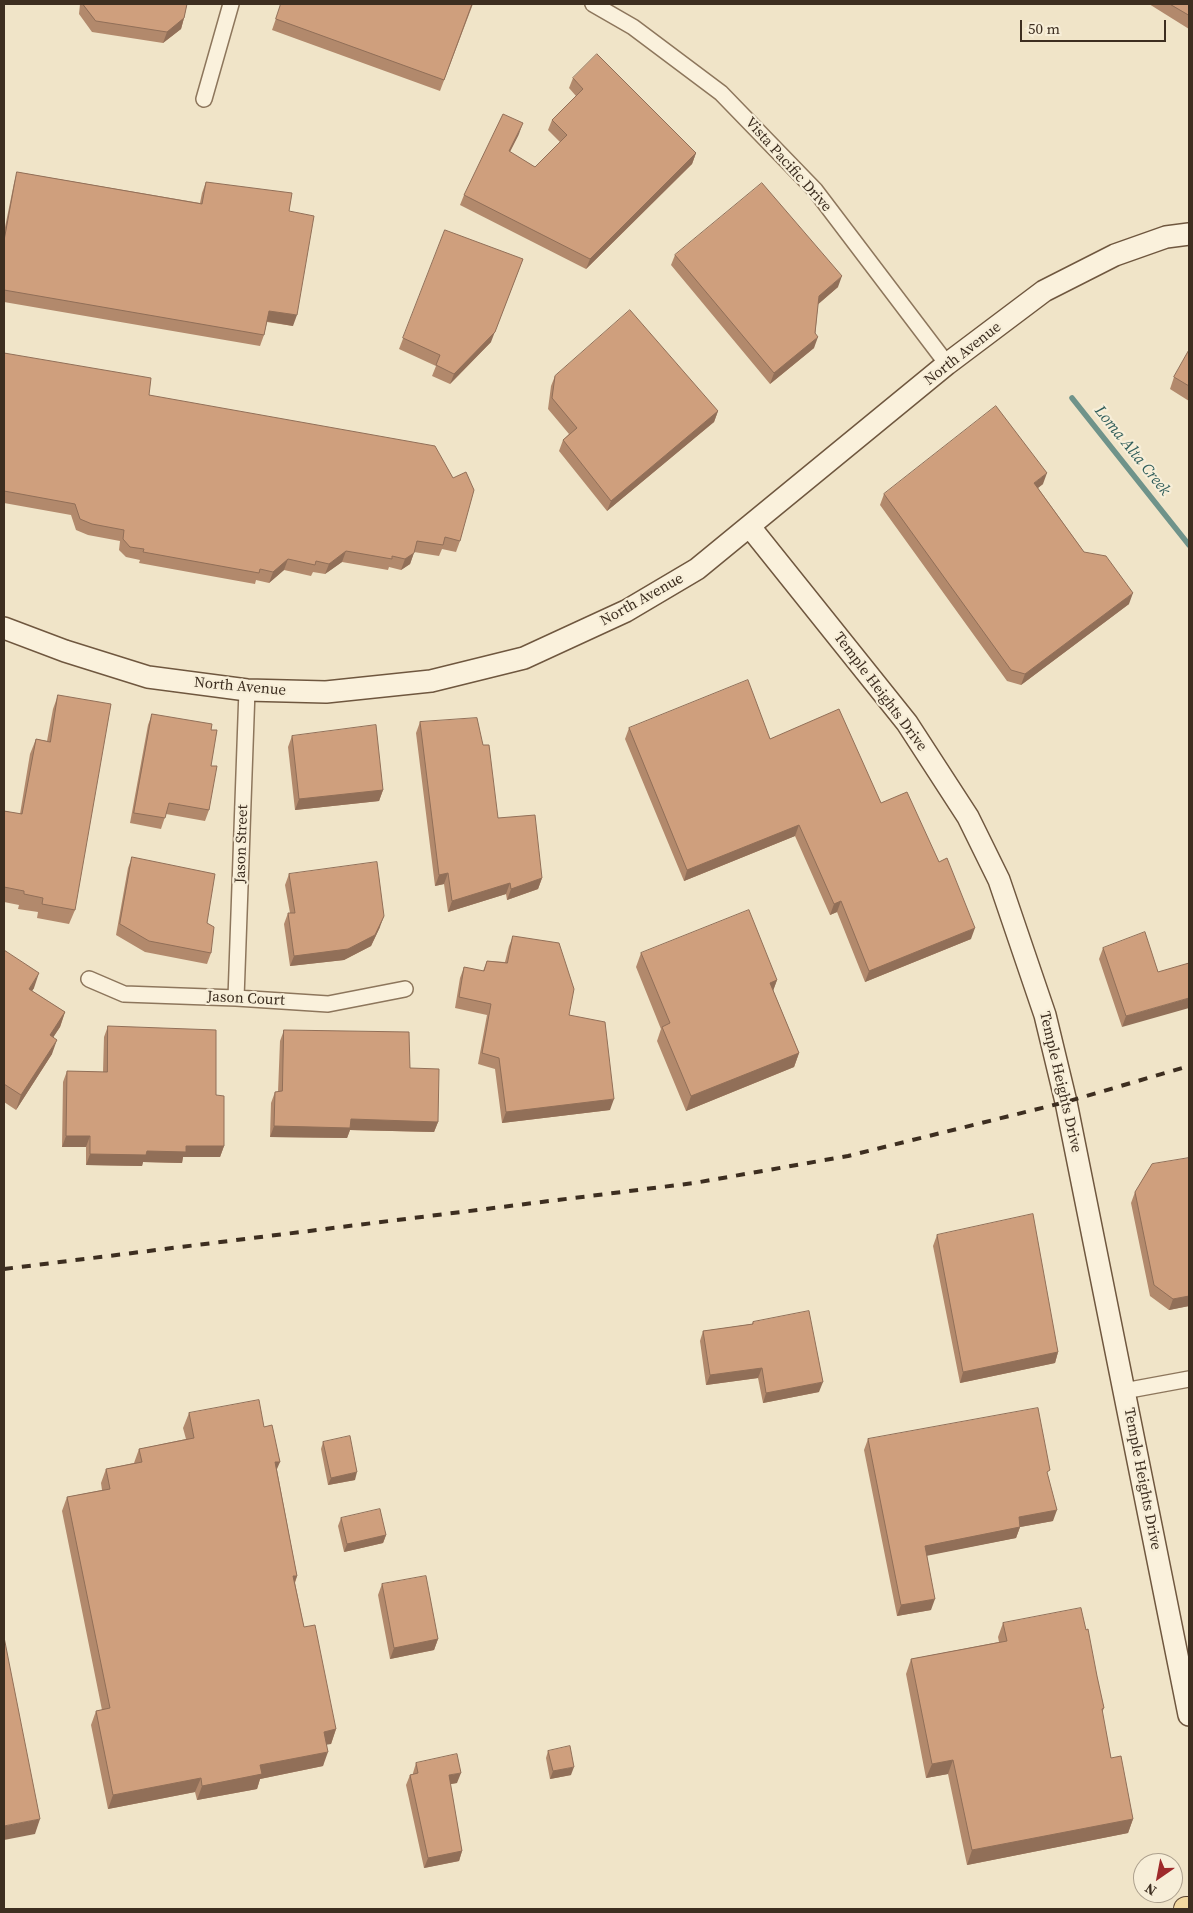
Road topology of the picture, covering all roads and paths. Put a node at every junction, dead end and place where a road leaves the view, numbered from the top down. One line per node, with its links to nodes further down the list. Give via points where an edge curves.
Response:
1 (231, 4): 3 (street)
2 (593, 4): 5 (street, Vista Pacific Drive, via 633,27 721,93 815,190)
3 (204, 99)
4 (1189, 234): 5 (main road, North Avenue, via 1166,237 1115,255 1044,291)
5 (947, 364): 6 (main road, North Avenue)
6 (750, 527): 8 (main road, North Avenue, via 697,569 626,611 524,658 430,681 326,692); 13 (main road, Temple Heights Drive, via 908,724 968,817 999,880 1045,1015 1066,1102)
7 (4, 628): 8 (main road, North Avenue, via 148,677)
8 (247, 690): 11 (street, Jason Street)
9 (90, 979): 11 (street, Jason Court, via 124,994)
10 (405, 989): 11 (street, Jason Court, via 328,1004)
11 (236, 998)
12 (1189, 1379): 13 (street)
13 (1124, 1391): 14 (main road, Temple Heights Drive)
14 (1189, 1715)
15 (1189, 1908): 16 (main road)
16 (1186, 1909)

